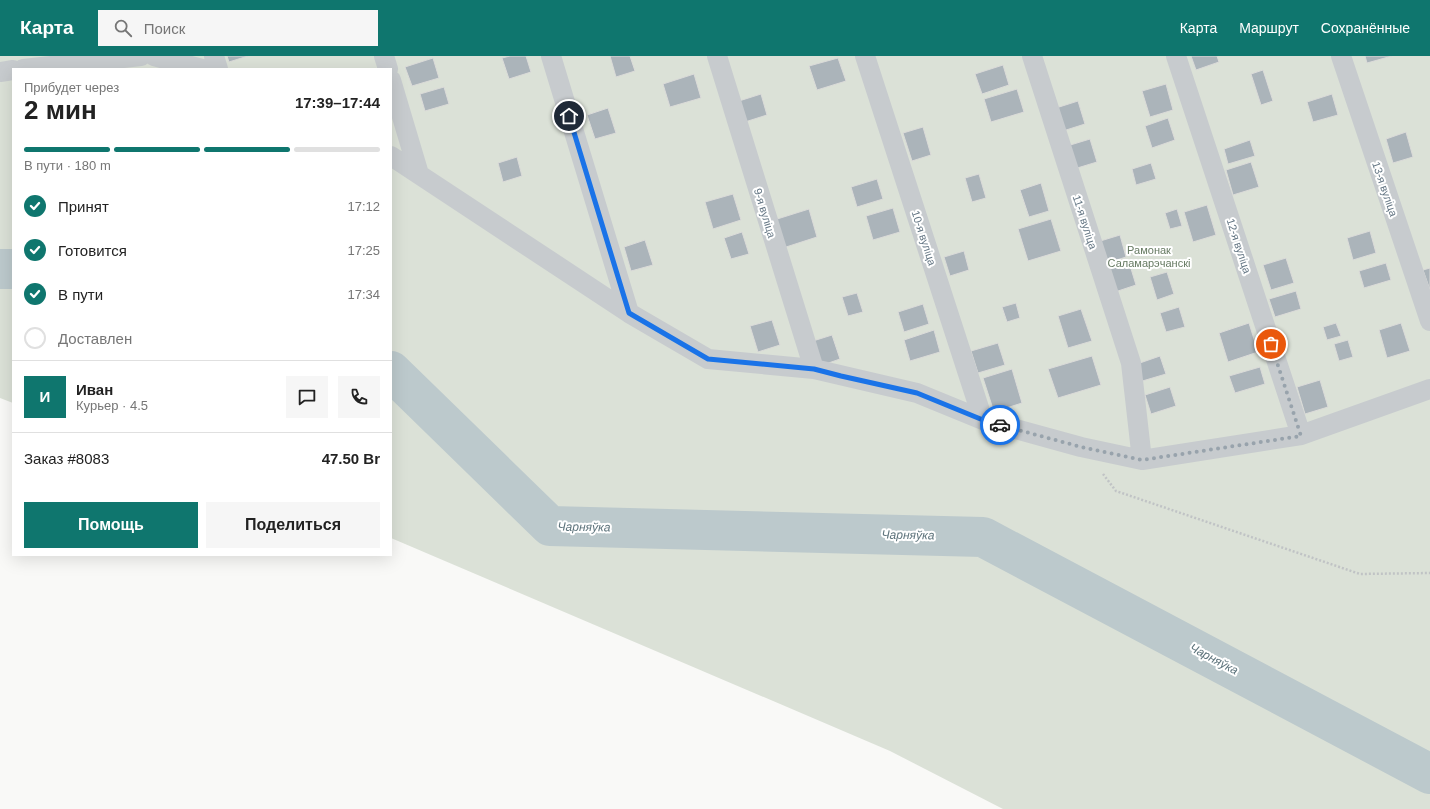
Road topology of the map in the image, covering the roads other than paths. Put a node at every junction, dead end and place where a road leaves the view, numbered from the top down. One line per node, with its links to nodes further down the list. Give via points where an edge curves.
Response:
1 (141, 56): 11 (street)
2 (154, 56): 13 (street)
3 (214, 56): 14 (street)
4 (384, 56): 15 (street)
5 (551, 56): 21 (street)
6 (717, 56): 23 (street, 9-я вуліца)
7 (865, 56): 25 (street, 10-я вуліца)
8 (1032, 56): 27 (street, 11-я вуліца, via 1131,363)
9 (1176, 56): 26 (street, 12-я вуліца)
10 (1341, 56): 22 (street, 13-я вуліца)
11 (44, 61): 12 (street)
12 (26, 68)
13 (198, 68)
14 (218, 68)
15 (388, 68)
16 (12, 70): 17 (street)
17 (0, 72)
18 (392, 83): 20 (street)
19 (392, 157): 20 (street)
20 (419, 174): 21 (street)
21 (629, 313): 23 (street, via 708,359)
22 (1430, 322)
23 (814, 369): 25 (street, via 917,393)
24 (1430, 389): 26 (street)
25 (983, 420): 27 (street, via 1081,447)
26 (1301, 436): 27 (street)
27 (1142, 460)

